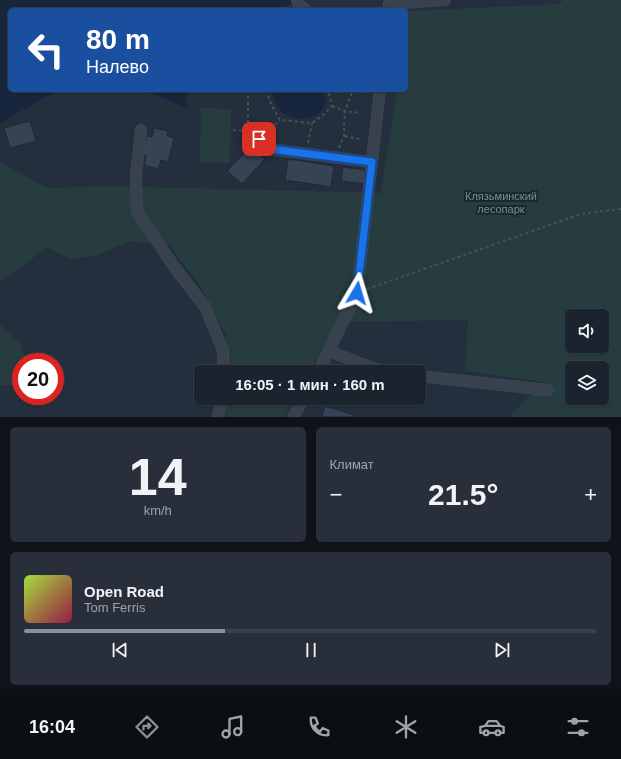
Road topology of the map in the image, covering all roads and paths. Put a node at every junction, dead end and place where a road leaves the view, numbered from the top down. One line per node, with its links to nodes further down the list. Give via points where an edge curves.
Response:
1 (445, 0): 4 (lane, via 389,4)
2 (298, 2): 3 (lane)
3 (303, 8)
4 (389, 8)
5 (248, 92): 17 (path, via 248,123)
6 (267, 92): 13 (path)
7 (328, 92): 10 (path)
8 (352, 92): 11 (path)
9 (380, 92): 22 (lane)
10 (332, 106): 11 (path); 14 (path)
11 (345, 111): 12 (path); 18 (path)
12 (361, 113)
13 (280, 120): 14 (path); 17 (path)
14 (312, 123): 20 (path)
15 (141, 130): 26 (lane, via 136,175 137,212 205,307 223,350)
16 (233, 130): 17 (path)
17 (256, 135): 20 (lane, via 270,149)
18 (344, 136): 19 (path); 21 (path, via 339,149)
19 (359, 139)
20 (306, 154): 21 (lane)
21 (332, 157): 22 (lane)
22 (372, 162): 24 (lane)
23 (621, 209): 24 (path, via 581,214)
24 (357, 293): 25 (lane)
25 (329, 351): 27 (lane); 28 (lane)
26 (223, 365)
27 (322, 365)
28 (365, 365)
29 (426, 377): 30 (lane)
30 (548, 390)
31 (221, 405): 33 (lane)
32 (300, 405): 34 (lane)
33 (218, 417)
34 (293, 417)

